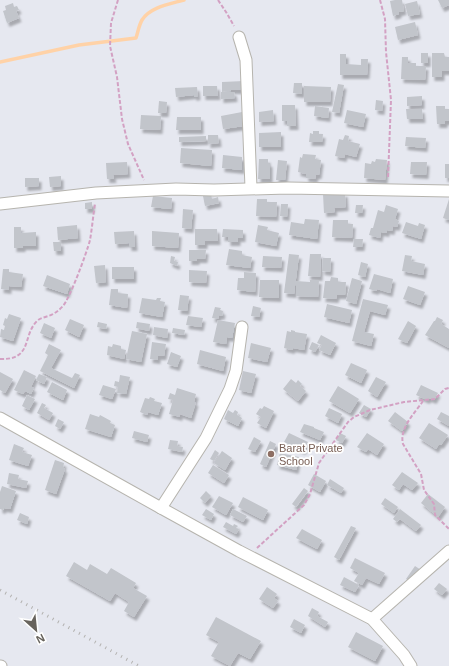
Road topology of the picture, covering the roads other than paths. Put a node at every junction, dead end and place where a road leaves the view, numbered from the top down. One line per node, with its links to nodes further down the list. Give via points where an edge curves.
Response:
1 (239, 37): 2 (street, via 246,60)
2 (251, 188): 3 (street); 4 (street, via 96,193)
3 (449, 190)
4 (0, 204)
5 (242, 326): 7 (street, via 236,371 230,389 206,438)
6 (0, 418): 7 (street)
7 (161, 508): 9 (street)
8 (449, 551): 9 (street)
9 (372, 619): 10 (street)
10 (411, 666)

